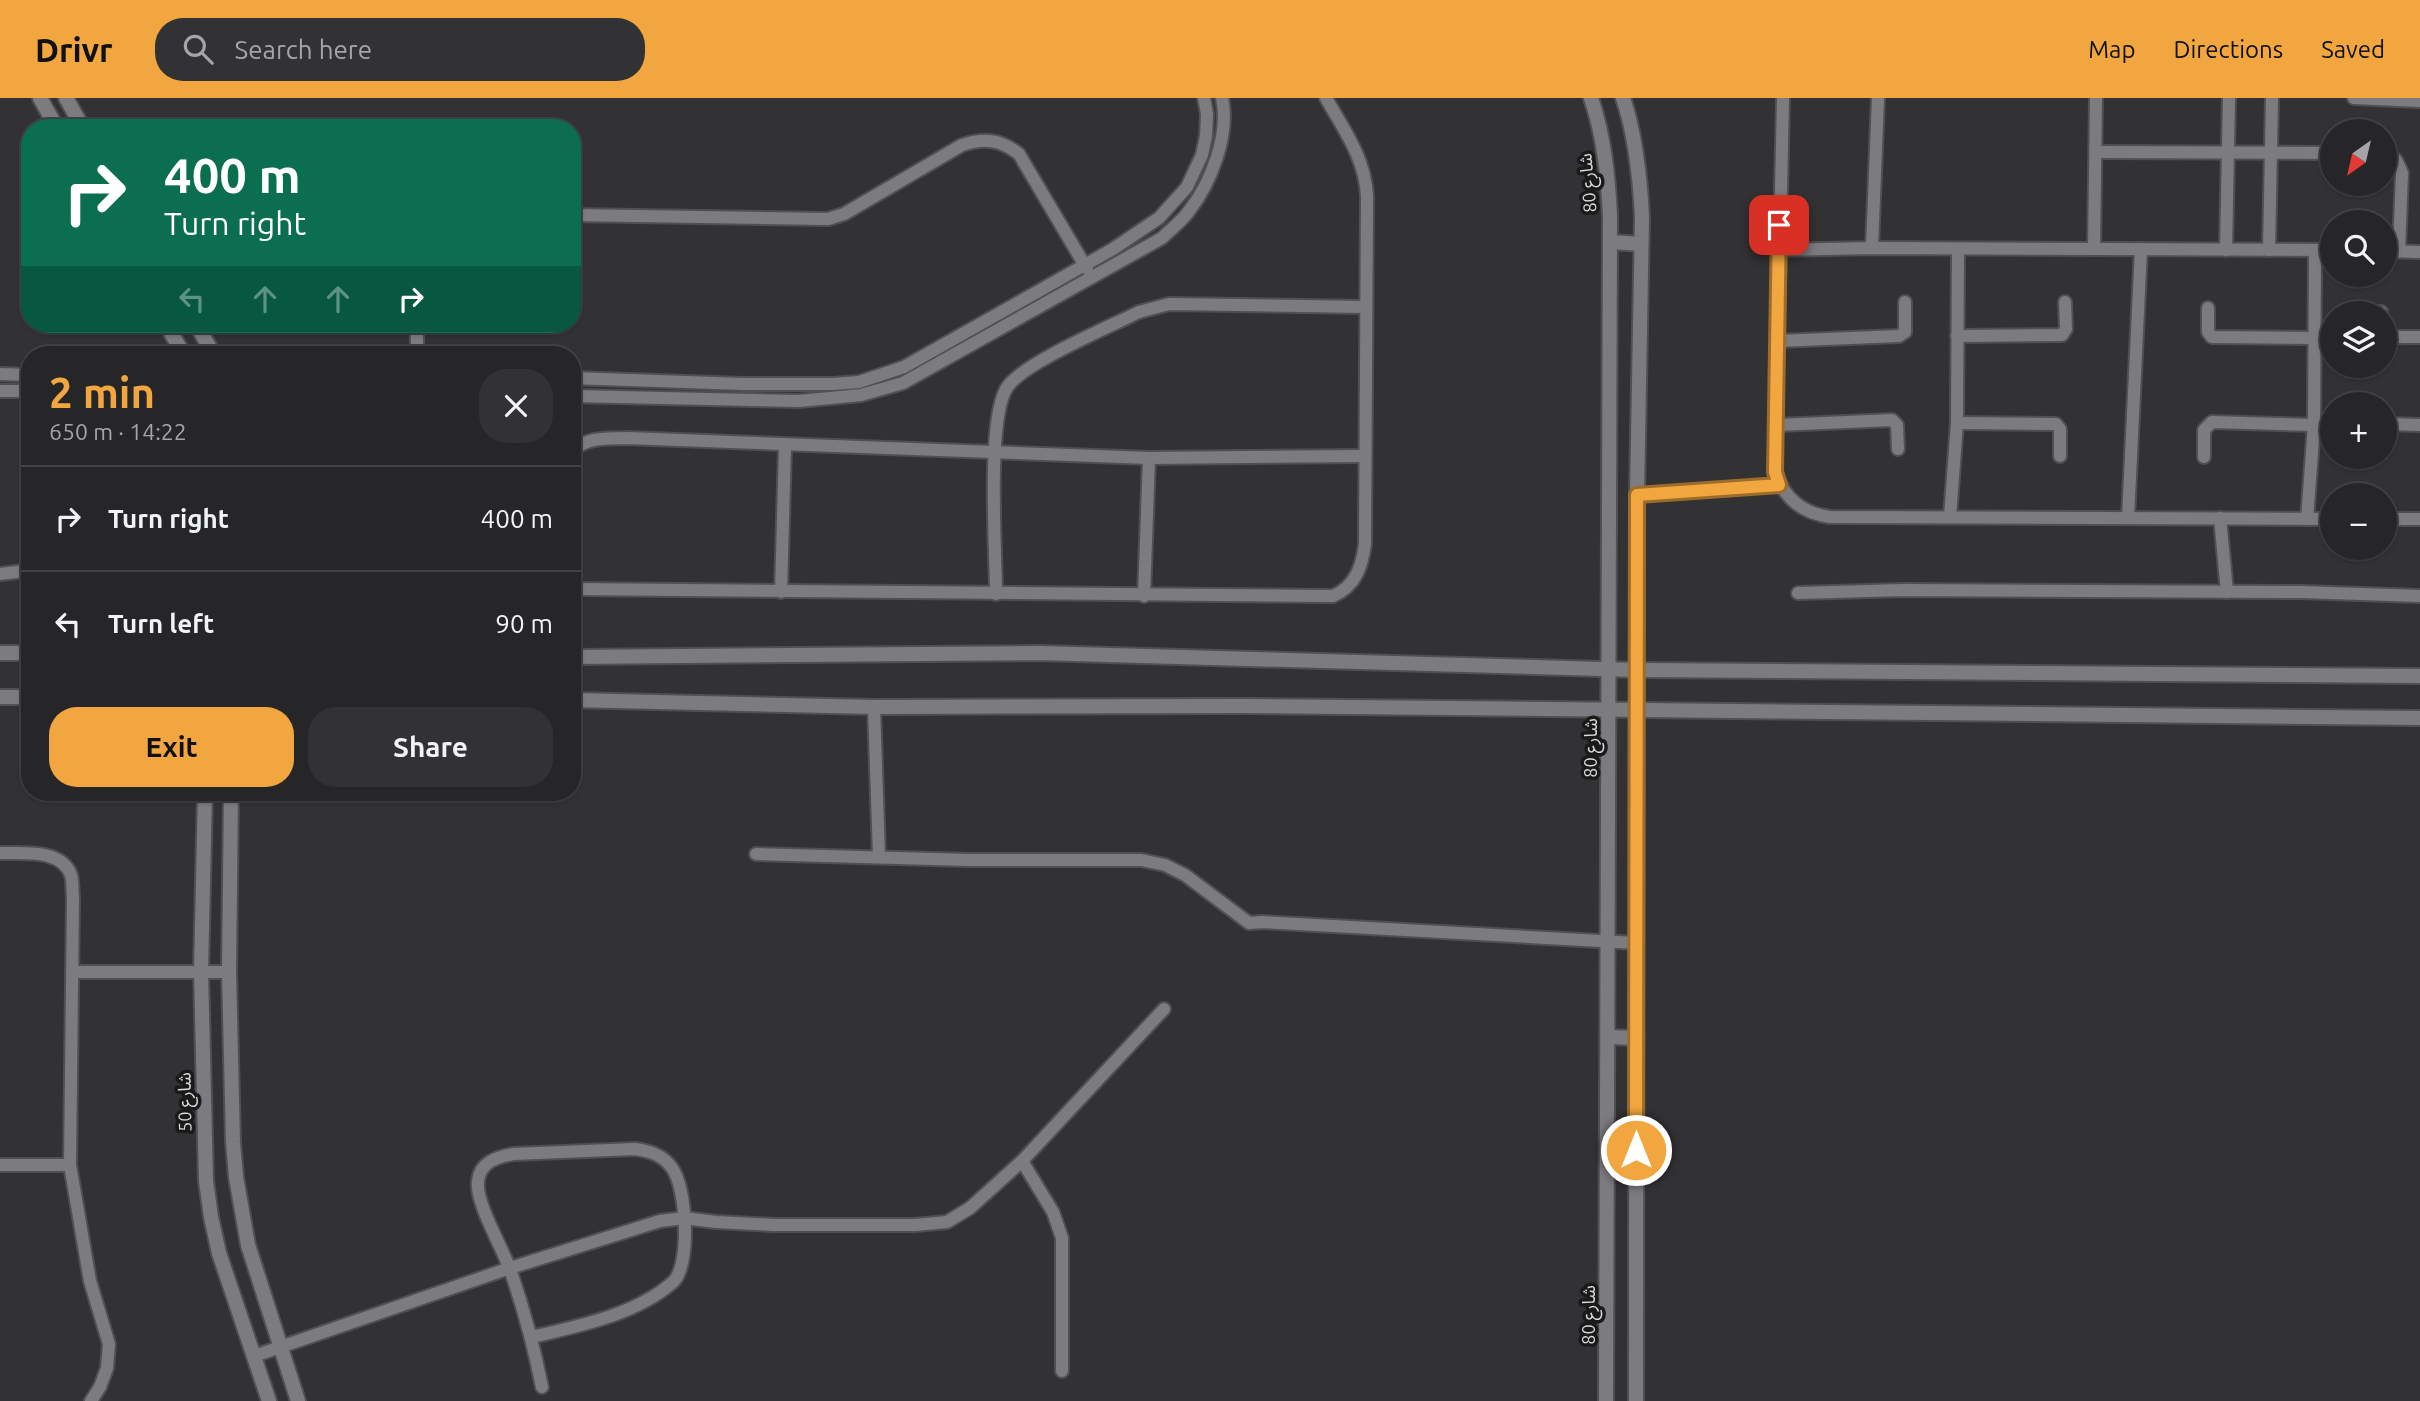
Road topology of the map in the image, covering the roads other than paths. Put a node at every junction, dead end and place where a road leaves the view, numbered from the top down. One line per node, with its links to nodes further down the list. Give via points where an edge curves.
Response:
1 (40, 98): 15 (street)
2 (66, 98): 16 (street)
3 (1204, 98): 36 (street, via 1206,136 1187,187 1159,219)
4 (1222, 98): 37 (street, via 1216,154 1204,188 1189,211 1162,237)
5 (1326, 98): 40 (street, via 1354,146 1366,179)
6 (1591, 98): 23 (street, شارع 80, via 1609,180)
7 (1623, 98): 24 (street, via 1640,179)
8 (1783, 98): 28 (street)
9 (1878, 98): 25 (street)
10 (2096, 98): 17 (street)
11 (2229, 98): 18 (street)
12 (2272, 98): 19 (street)
13 (2354, 98): 14 (street)
14 (2420, 101)
15 (52, 119)
16 (78, 119)
17 (2096, 152): 18 (street); 26 (street)
18 (2228, 153): 19 (street); 30 (street)
19 (2271, 153): 20 (street); 31 (street)
20 (2320, 153)
21 (2398, 164): 34 (street, via 2402,173)
22 (581, 215): 36 (street, via 828,219 962,145 992,141 1019,154)
23 (1610, 242): 24 (street); 87 (street, شارع 80)
24 (1641, 244): 67 (street)
25 (1872, 248): 28 (street); 29 (street)
26 (2094, 249): 27 (street); 29 (street)
27 (2141, 249): 30 (street); 69 (street)
28 (1779, 250): 46 (street)
29 (1958, 250): 42 (street)
30 (2225, 250): 31 (street)
31 (2269, 250): 32 (street)
32 (2315, 250): 33 (street); 45 (street)
33 (2320, 250)
34 (2399, 251): 35 (street)
35 (2420, 251)
36 (1084, 265): 37 (street); 49 (street, via 904,366 859,382 768,385)
37 (1093, 278): 52 (street, via 903,383 861,395 799,401)
38 (1905, 302): 46 (street, via 1905,332 1899,336)
39 (2065, 302): 42 (street, via 2062,335)
40 (1365, 307): 61 (street, via 1169,304 1139,312 1017,376 1001,399); 62 (street)
41 (2208, 307): 45 (street, via 2211,337)
42 (1957, 336): 53 (street)
43 (2397, 337): 44 (street)
44 (2420, 337)
45 (2314, 338): 56 (street)
46 (1777, 341): 55 (street)
47 (0, 374): 48 (street)
48 (21, 375)
49 (581, 378)
50 (0, 391): 51 (street)
51 (21, 391)
52 (581, 396)
53 (1957, 423): 63 (street, via 2056,424); 68 (street)
54 (2397, 424): 57 (street)
55 (1776, 425): 60 (street, via 1892,420 1897,424); 66 (street)
56 (2314, 425): 64 (street, via 2212,422 2204,430); 71 (street)
57 (2420, 425)
58 (581, 445): 59 (street, via 627,438)
59 (785, 446): 61 (street); 78 (street)
60 (1898, 449)
61 (994, 451): 65 (street); 81 (street)
62 (1364, 456): 65 (street); 82 (street, via 1362,565 1343,592 1333,596)
63 (2060, 456)
64 (2204, 457)
65 (1149, 458): 82 (street)
66 (1779, 485): 67 (street); 68 (street, via 1794,503 1814,515)
67 (1637, 495): 88 (street)
68 (1950, 517): 69 (street)
69 (2128, 518): 70 (street)
70 (2220, 518): 71 (street); 79 (street)
71 (2307, 519): 72 (street)
72 (2320, 519)
73 (2397, 519): 74 (street)
74 (2420, 519)
75 (21, 570): 76 (street)
76 (0, 574)
77 (581, 589): 78 (street)
78 (781, 592): 81 (street)
79 (2227, 592): 80 (street); 83 (street)
80 (1798, 593)
81 (996, 594): 82 (street)
82 (1144, 596)
83 (2420, 596)
84 (0, 653): 85 (street)
85 (21, 653)
86 (581, 657): 87 (street, via 1039,653)
87 (1609, 668): 88 (street); 94 (street, شارع 80)
88 (1637, 670): 89 (street); 95 (street)
89 (2420, 676)
90 (0, 697): 91 (street)
91 (21, 697)
92 (581, 700): 93 (street)
93 (874, 707): 94 (street); 101 (street)
94 (1609, 711): 95 (street); 102 (street, شارع 80)
95 (1637, 711): 96 (street); 103 (street)
96 (2420, 718)
97 (205, 801): 104 (street, شارع 50)
98 (231, 801): 106 (street)
99 (0, 853): 105 (street, via 56,858 71,874)
100 (756, 854): 101 (street)
101 (879, 856): 102 (street, via 1141,860 1185,875 1249,923)
102 (1607, 941): 103 (street); 108 (street, شارع 80)
103 (1636, 943): 109 (street)
104 (201, 971): 105 (street); 106 (street); 117 (street, شارع 50, via 204,1142 211,1217)
105 (72, 972): 112 (street)
106 (229, 972): 116 (street, via 236,1177 248,1245)
107 (1164, 1009): 110 (street)
108 (1608, 1037): 109 (street); 123 (street, شارع 80)
109 (1637, 1038): 124 (street)
110 (1022, 1161): 113 (street, via 970,1208 947,1222 774,1225); 118 (street, via 1053,1212 1062,1238)
111 (0, 1165): 112 (street)
112 (71, 1165): 120 (street, via 90,1280 108,1344 107,1368)
113 (684, 1218): 114 (street, via 660,1221); 114 (street, via 674,1169 653,1152 635,1149 497,1157 480,1172 477,1184); 115 (street, via 681,1269 666,1288 597,1322)
114 (510, 1268): 115 (street); 116 (street)
115 (533, 1337): 119 (street)
116 (280, 1349): 117 (street); 122 (street)
117 (254, 1356): 121 (street, شارع 50)
118 (1062, 1371)
119 (542, 1387)
120 (91, 1401)
121 (269, 1401)
122 (298, 1401)
123 (1606, 1401)
124 (1636, 1401)

